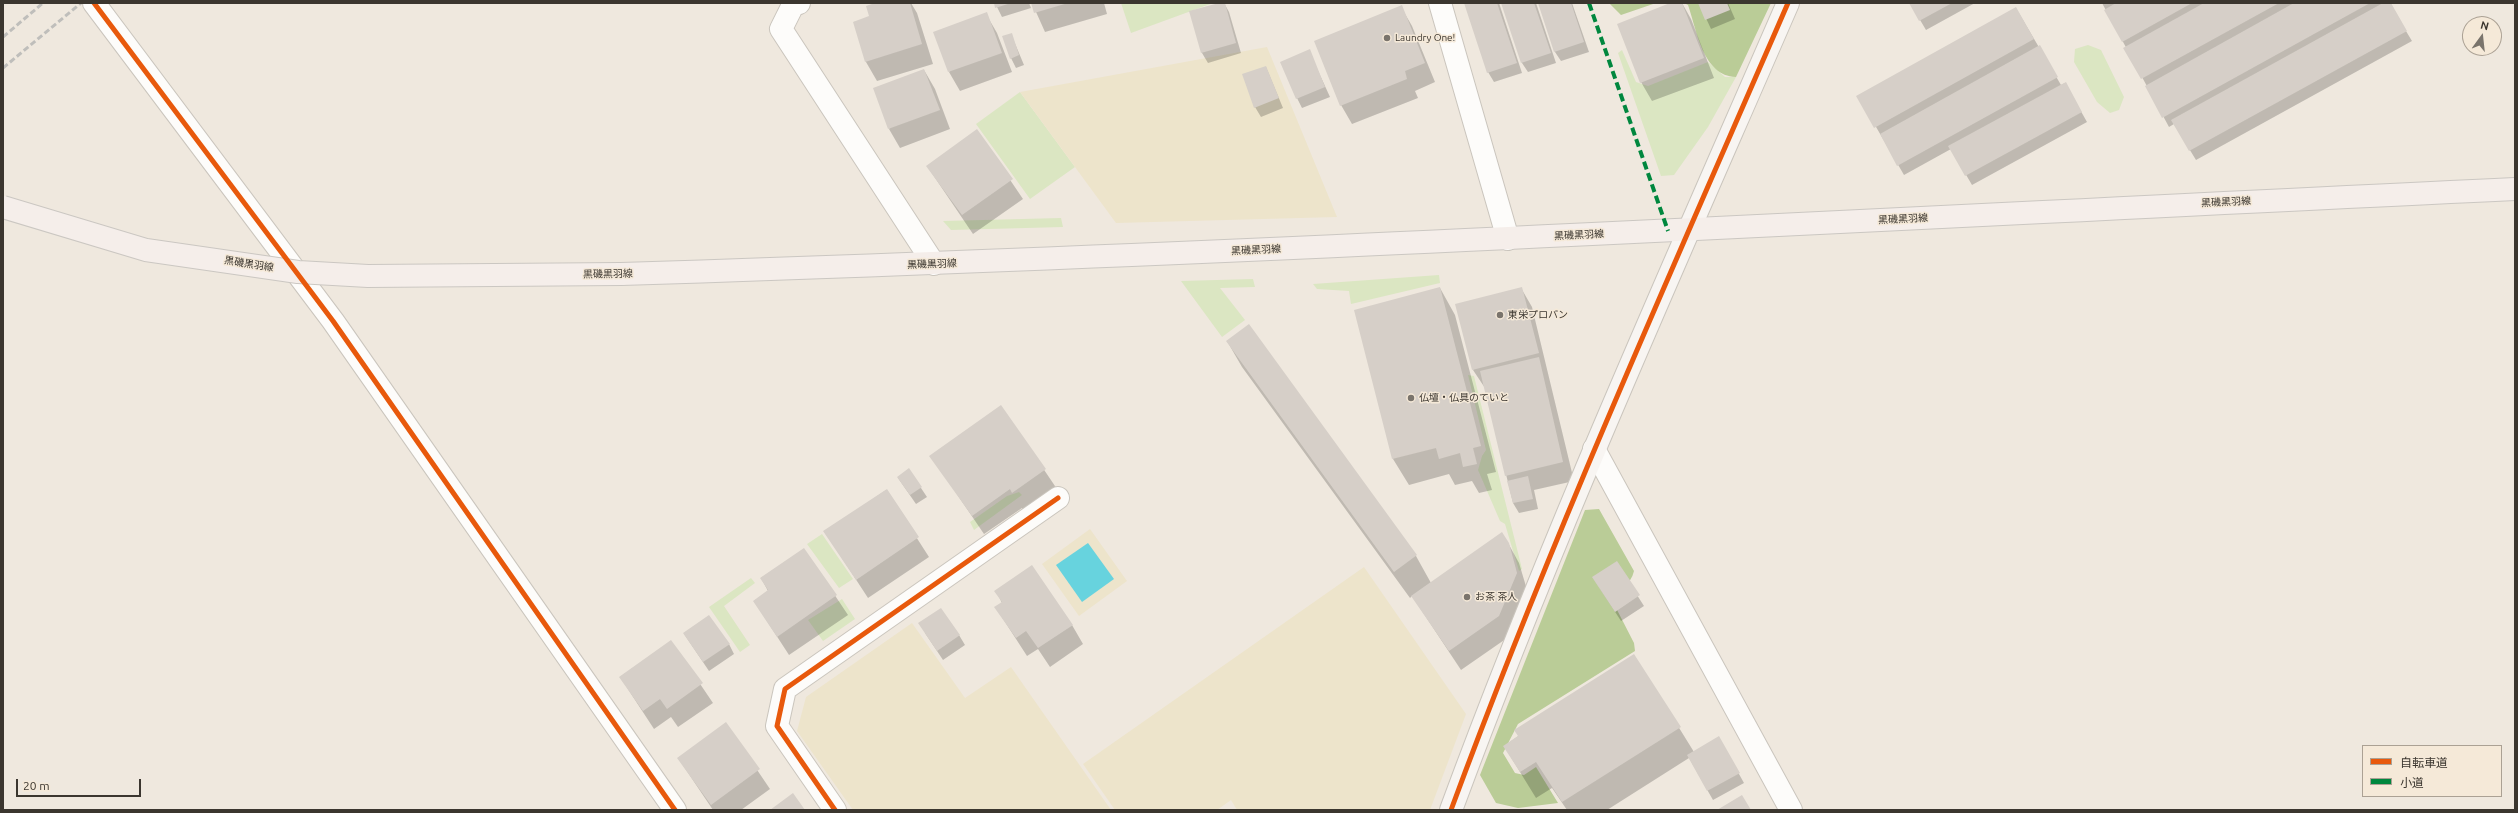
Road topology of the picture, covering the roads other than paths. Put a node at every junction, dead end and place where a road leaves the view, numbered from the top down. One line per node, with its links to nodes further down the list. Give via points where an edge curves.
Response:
1 (94, 3): 12 (street, via 333,321)
2 (799, 3): 9 (street, via 793,5 781,29)
3 (1440, 3): 8 (street)
4 (1788, 3): 7 (street)
5 (2515, 188): 7 (main road, 黒磯黒羽線)
6 (3, 208): 9 (main road, 黒磯黒羽線, bridge, via 146,250 298,272 368,276 621,274)
7 (1689, 229): 8 (main road, 黒磯黒羽線); 10 (street)
8 (1508, 239): 9 (main road, 黒磯黒羽線)
9 (934, 264)
10 (1594, 449): 14 (street, via 1493,695); 15 (street)
11 (1058, 498): 13 (street, via 785,690 777,726)
12 (675, 810)
13 (835, 810)
14 (1451, 810)
15 (1791, 810)

